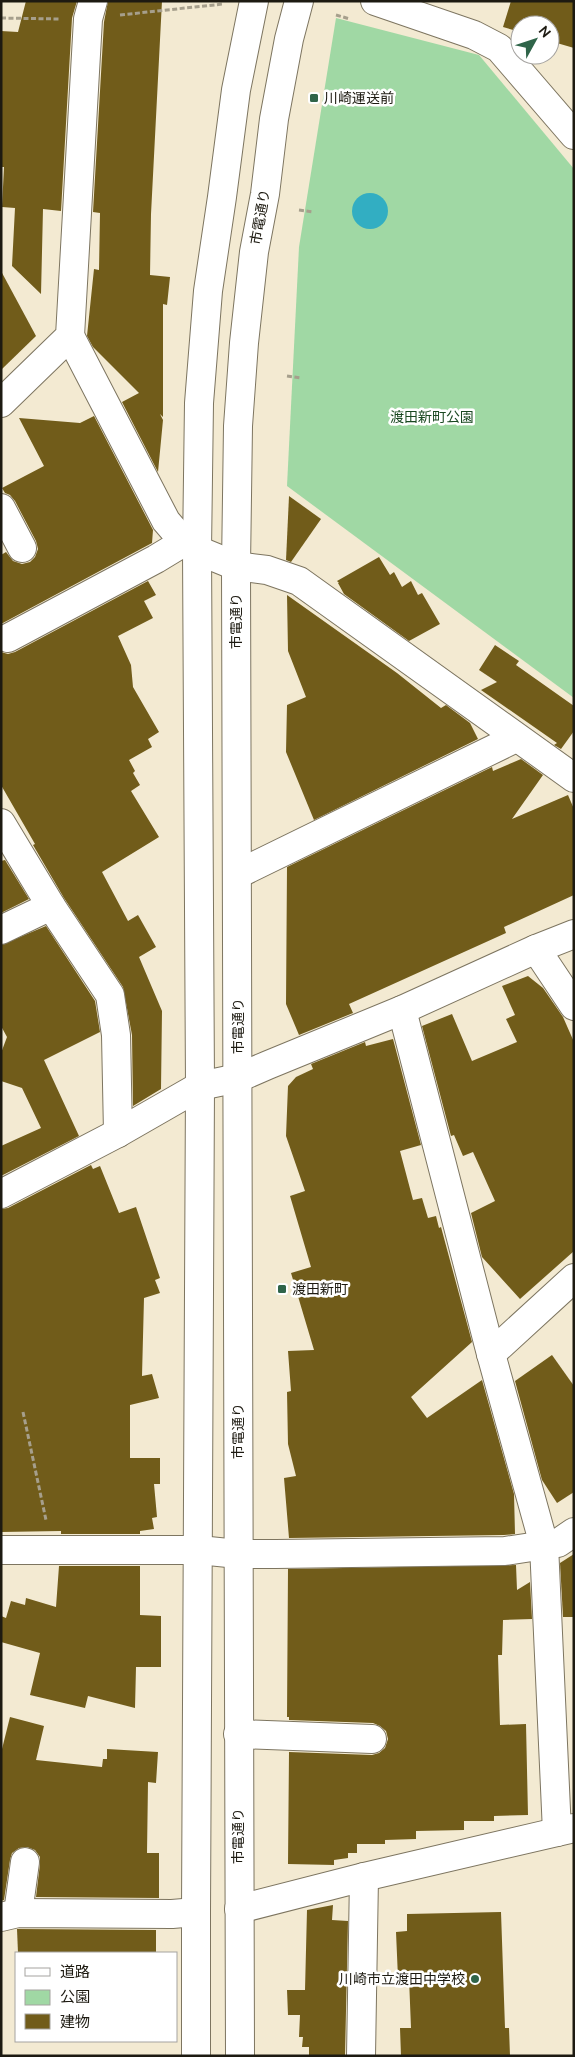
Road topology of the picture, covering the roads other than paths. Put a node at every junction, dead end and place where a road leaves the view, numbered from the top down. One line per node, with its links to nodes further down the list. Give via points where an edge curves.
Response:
1 (93, 1): 6 (street, via 88,19)
2 (254, 1): 9 (street, via 236,90 208,291)
3 (299, 1): 11 (street, 市電通り, via 274,119 254,252 238,426)
4 (375, 1): 5 (street, via 474,35 499,48)
5 (574, 135)
6 (70, 336): 7 (street); 9 (street, via 166,521)
7 (1, 403)
8 (1, 508): 10 (street)
9 (190, 546): 11 (street); 12 (street, via 156,559); 24 (street)
10 (22, 548)
11 (236, 566): 13 (street, via 267,570 299,581); 16 (street, 市電通り)
12 (8, 638)
13 (516, 738): 14 (street); 16 (street)
14 (573, 777)
15 (1, 823): 17 (street)
16 (238, 874): 23 (street, 市電通り)
17 (51, 906): 18 (street); 25 (street, via 110,995 116,1035)
18 (1, 930)
19 (574, 934): 20 (street)
20 (536, 949): 21 (street); 22 (street)
21 (574, 1006)
22 (402, 1010): 23 (street); 28 (street)
23 (238, 1078): 24 (street); 33 (street, 市電通り)
24 (200, 1086): 25 (street); 32 (street)
25 (118, 1133): 26 (street)
26 (1, 1194)
27 (574, 1278): 28 (street)
28 (491, 1354): 30 (street)
29 (574, 1532): 30 (street, via 558,1543)
30 (544, 1545): 33 (street, via 505,1551); 36 (street)
31 (1, 1550): 32 (street)
32 (199, 1550): 33 (street); 40 (street)
33 (238, 1554): 34 (street, 市電通り)
34 (238, 1734): 35 (street); 39 (street, 市電通り)
35 (372, 1739)
36 (565, 1830): 38 (street)
37 (26, 1862): 41 (street)
38 (364, 1877): 39 (street); 44 (street)
39 (239, 1909): 43 (street, 市電通り)
40 (196, 1912): 41 (street); 42 (street)
41 (10, 1915)
42 (196, 2056)
43 (240, 2056)
44 (361, 2056)

